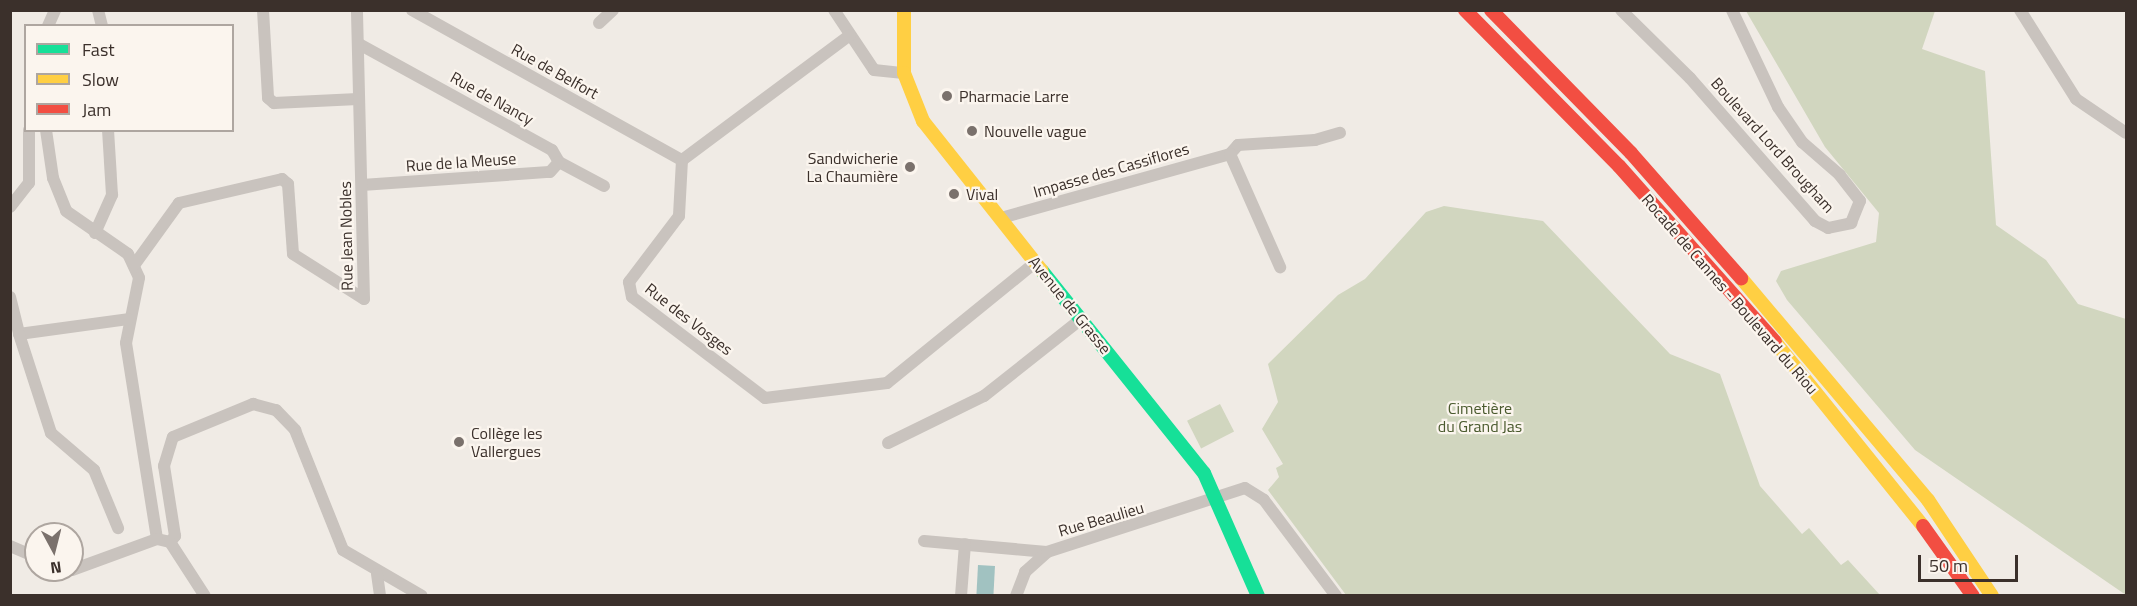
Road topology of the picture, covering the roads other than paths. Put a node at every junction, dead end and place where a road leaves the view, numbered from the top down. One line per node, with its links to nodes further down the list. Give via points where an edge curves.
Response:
1 (55, 10): 14 (street)
2 (262, 10): 18 (street, via 268,98 274,103)
3 (357, 10): 16 (street, Rue Jean Nobles)
4 (613, 10): 13 (street)
5 (834, 10): 15 (street)
6 (904, 10): 17 (main road, Avenue de Grasse)
7 (1465, 10): 57 (main road, Rocade de Cannes - Boulevard du Riou, via 1619,166 1788,357 1950,559)
8 (1491, 10): 58 (main road, Rocade de Cannes - Boulevard du Riou, via 1631,153 1801,346 1928,500)
9 (1621, 10): 10 (street, Boulevard Lord Brougham, via 1690,78 1815,221 1828,228 1851,223 1860,201 1840,175 1802,142 1778,107)
10 (1732, 10)
11 (2020, 10): 23 (street, via 2076,99)
12 (418, 12): 25 (street, Rue de Belfort)
13 (599, 23)
14 (49, 24)
15 (850, 35): 17 (street, via 874,70); 25 (street)
16 (359, 44): 18 (street, Rue Jean Nobles); 26 (street, Rue de Nancy, via 552,150)
17 (904, 73): 30 (main road, Avenue de Grasse, via 923,120)
18 (358, 99): 27 (street, Rue Jean Nobles)
19 (30, 132): 29 (street, via 28,183)
20 (46, 132): 31 (street, via 57,196 78,225)
21 (108, 132): 31 (street, via 112,195)
22 (1340, 133): 24 (street, Impasse des Cassiflores, via 1315,140 1238,145)
23 (2127, 133)
24 (1230, 154): 30 (street, Impasse des Cassiflores); 34 (street)
25 (682, 160): 32 (street, Rue des Vosges, via 679,216 628,289 765,398 887,383)
26 (559, 162): 27 (street, Rue de la Meuse, via 549,172); 28 (street, Rue de Nancy)
27 (362, 185): 33 (street, Rue Jean Nobles, via 364,298 293,254 288,184 282,179 179,203)
28 (604, 186)
29 (10, 207)
30 (1001, 218): 32 (main road, Avenue de Grasse)
31 (95, 233): 33 (street)
32 (1036, 262): 37 (main road, Avenue de Grasse)
33 (135, 264): 36 (street, via 138,299)
34 (1280, 267)
35 (10, 297): 38 (street)
36 (128, 319): 38 (street); 42 (street, via 134,414)
37 (1081, 319): 39 (street, via 984,396); 40 (main road, Avenue de Grasse, via 1204,473)
38 (19, 334): 41 (street, via 51,433 94,470)
39 (888, 443)
40 (1214, 494): 47 (street, Rue Beaulieu, via 1166,518); 55 (main road, Avenue de Grasse); 56 (street, via 1256,492)
41 (118, 528)
42 (164, 540): 48 (street, via 135,546); 49 (street, via 176,525 164,452 173,437 253,404 276,410 295,430 333,535 343,550); 50 (street)
43 (924, 541): 44 (street)
44 (965, 544): 47 (street); 53 (street)
45 (10, 546): 46 (street)
46 (24, 552)
47 (1047, 552): 54 (street, Rue Beaulieu, via 1025,572)
48 (84, 566)
49 (377, 574): 51 (street); 52 (street)
50 (205, 596)
51 (380, 596)
52 (422, 596)
53 (961, 596)
54 (1016, 596)
55 (1258, 596)
56 (1336, 596)
57 (1973, 596)
58 (1992, 596)

